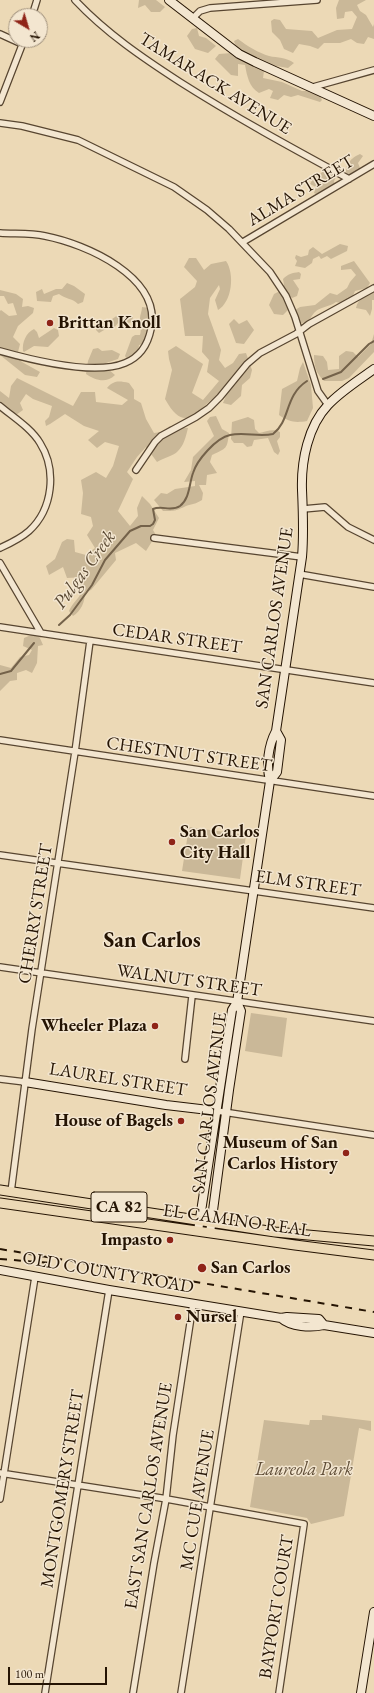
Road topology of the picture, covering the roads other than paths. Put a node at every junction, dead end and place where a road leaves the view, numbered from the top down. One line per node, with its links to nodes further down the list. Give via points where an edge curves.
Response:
1 (75, 0): 12 (street, TAMARACK AVENUE, via 136,54 222,109)
2 (169, 0): 4 (main road)
3 (317, 0): 4 (street, via 210,8 200,11)
4 (193, 18): 7 (main road, via 239,54)
5 (21, 48): 8 (street)
6 (374, 70): 7 (street)
7 (313, 87): 9 (main road)
8 (0, 102)
9 (374, 116)
10 (0, 123): 14 (street, via 78,140 134,166 174,187 207,210)
11 (374, 164): 12 (street, ALMA STREET)
12 (349, 179): 14 (street, ALMA STREET)
13 (0, 233): 17 (street, via 45,236 69,242 103,256 132,277 141,288 150,303 153,320 149,340 141,352 126,363 114,366 63,365 29,360)
14 (242, 242): 16 (street, via 270,272 282,290)
15 (374, 288): 16 (street)
16 (300, 331): 19 (street, via 318,391); 21 (street, via 260,353 247,364 209,408 161,436)
17 (0, 350)
18 (374, 369): 19 (main road, SAN CARLOS AVENUE)
19 (328, 405): 22 (main road, SAN CARLOS AVENUE, via 315,424 307,448 303,466)
20 (0, 406): 25 (street, via 40,443 48,459 51,479 44,510 30,530 18,540)
21 (136, 470)
22 (303, 509): 24 (street, via 325,507 348,528); 26 (main road, SAN CARLOS AVENUE)
23 (154, 538): 26 (street)
24 (374, 540)
25 (0, 548)
26 (302, 557): 28 (main road, SAN CARLOS AVENUE)
27 (0, 563): 31 (street)
28 (299, 574): 29 (street); 33 (main road, SAN CARLOS AVENUE)
29 (374, 587)
30 (0, 627): 31 (street, CEDAR STREET)
31 (41, 633): 32 (street, CEDAR STREET)
32 (90, 641): 33 (street, CEDAR STREET); 36 (street, CHERRY STREET)
33 (285, 669): 34 (street, CEDAR STREET); 37 (main road, SAN CARLOS AVENUE, via 276,731 272,739 267,770)
34 (374, 683)
35 (0, 740): 36 (street, CHESTNUT STREET)
36 (75, 752): 37 (street, CHESTNUT STREET); 40 (street, CHERRY STREET)
37 (270, 781): 38 (street, CHESTNUT STREET); 41 (main road, SAN CARLOS AVENUE)
38 (374, 796)
39 (0, 855): 40 (street, ELM STREET)
40 (58, 864): 41 (street, ELM STREET); 44 (street, CHERRY STREET)
41 (254, 891): 42 (street, ELM STREET); 46 (main road, SAN CARLOS AVENUE)
42 (374, 908)
43 (0, 967): 44 (street, WALNUT STREET)
44 (42, 972): 45 (street, WALNUT STREET); 50 (street, CHERRY STREET)
45 (192, 996): 46 (street, WALNUT STREET); 48 (street)
46 (237, 1002): 47 (street, WALNUT STREET); 51 (main road, SAN CARLOS AVENUE, via 232,1010); 52 (main road, SAN CARLOS AVENUE, via 241,1011)
47 (374, 1021)
48 (185, 1059)
49 (0, 1079): 50 (street, LAUREL STREET)
50 (25, 1082): 51 (main road, LAUREL STREET); 55 (street, CHERRY STREET)
51 (217, 1111): 52 (street, LAUREL STREET); 57 (main road, SAN CARLOS AVENUE)
52 (226, 1112): 53 (street, LAUREL STREET); 58 (main road, SAN CARLOS AVENUE)
53 (374, 1135)
54 (0, 1190): 55 (main road, EL CAMINO REAL / CA 82)
55 (11, 1192): 56 (main road); 57 (main road, EL CAMINO REAL / CA 82)
56 (4, 1203): 59 (main road, EL CAMINO REAL / CA 82)
57 (198, 1221): 58 (main road, EL CAMINO REAL / CA 82); 59 (main road, SAN CARLOS AVENUE)
58 (211, 1222): 60 (main road, SAN CARLOS AVENUE); 61 (main road, EL CAMINO REAL / CA 82, via 300,1235)
59 (198, 1231): 60 (main road, EL CAMINO REAL / CA 82)
60 (210, 1233): 62 (main road, EL CAMINO REAL / CA 82)
61 (374, 1241)
62 (374, 1255)
63 (0, 1270): 64 (main road, OLD COUNTY ROAD)
64 (35, 1277): 65 (main road, OLD COUNTY ROAD); 69 (street)
65 (109, 1290): 66 (main road, OLD COUNTY ROAD); 70 (street, MONTGOMERY STREET)
66 (193, 1304): 67 (main road, OLD COUNTY ROAD); 72 (street, EAST SAN CARLOS AVENUE)
67 (241, 1312): 68 (main road, OLD COUNTY ROAD, via 281,1318 296,1325 324,1325); 73 (street, MC CUE AVENUE)
68 (374, 1334)
69 (2, 1473): 70 (street); 71 (street)
70 (78, 1485): 72 (street); 75 (street, MONTGOMERY STREET)
71 (0, 1498)
72 (166, 1499): 73 (street); 76 (street, EAST SAN CARLOS AVENUE)
73 (211, 1507): 77 (street, MC CUE AVENUE); 78 (street, BAYPORT COURT, via 304,1524)
74 (374, 1612): 79 (main road)
75 (44, 1693)
76 (133, 1693)
77 (181, 1693)
78 (279, 1693)
79 (361, 1693)

